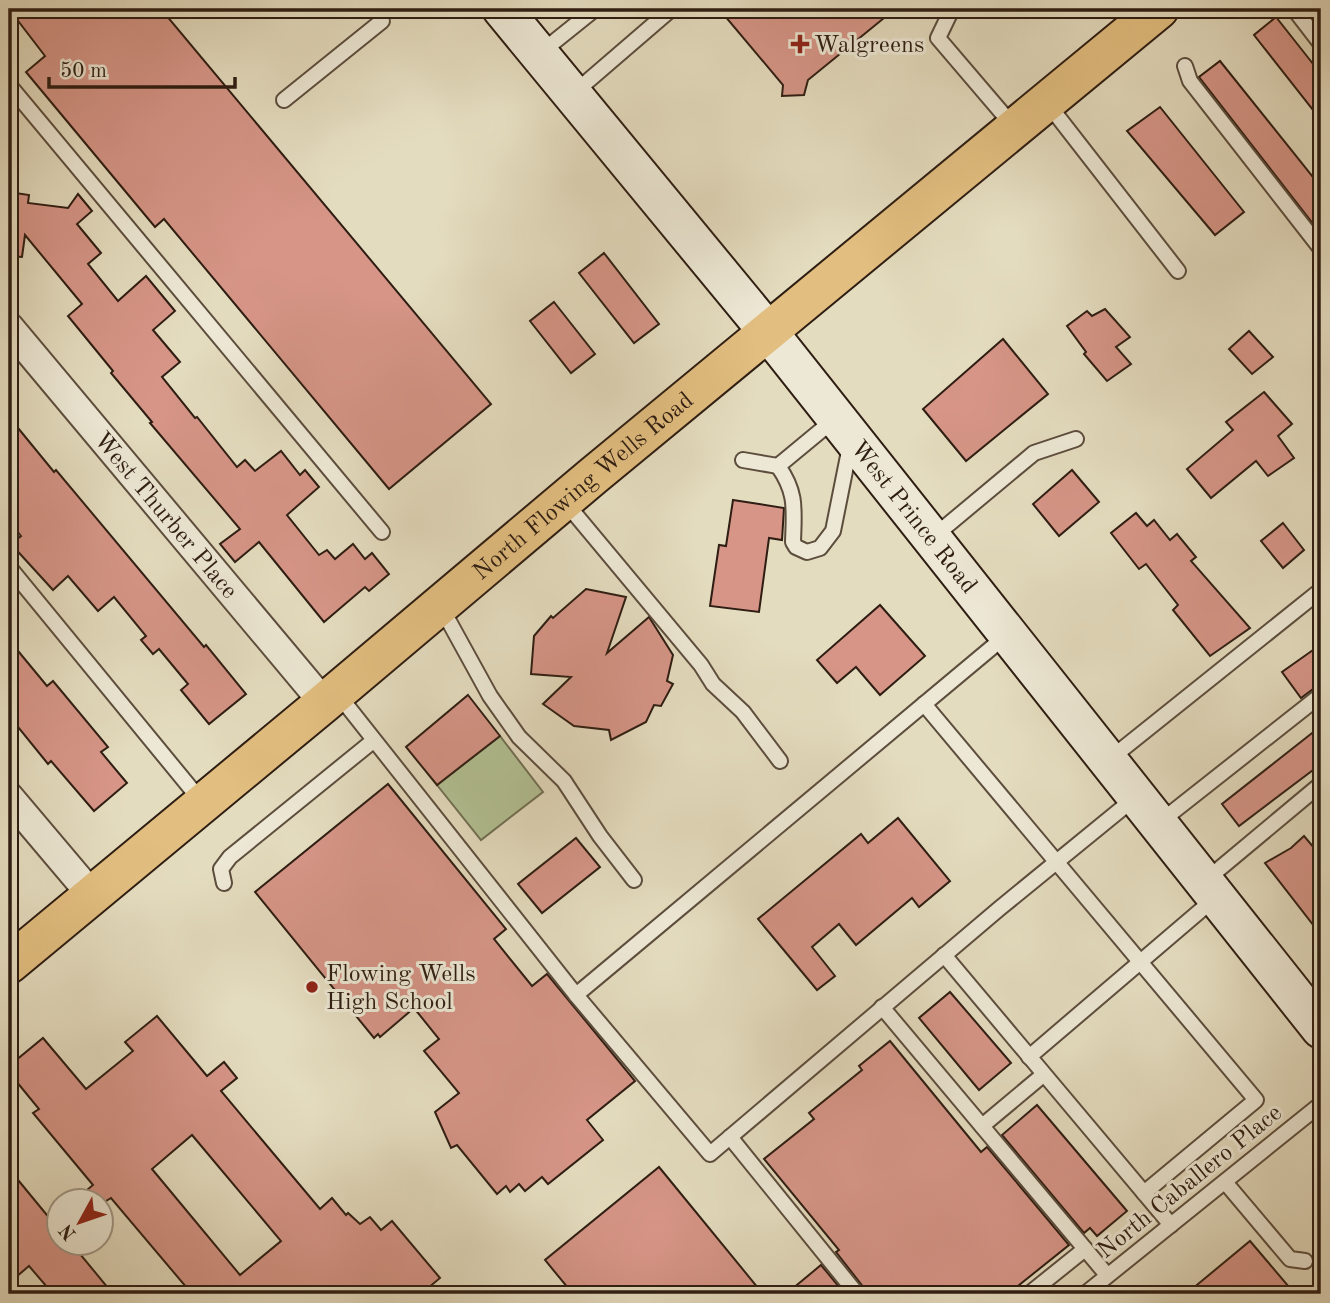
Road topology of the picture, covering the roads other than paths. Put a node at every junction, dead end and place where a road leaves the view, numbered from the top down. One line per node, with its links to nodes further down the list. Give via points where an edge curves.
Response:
1 (595, 9): 9 (lane)
2 (1159, 9): 14 (main road, North Flowing Wells Road)
3 (1294, 9): 8 (lane)
4 (506, 10): 9 (main road, West Prince Road)
5 (949, 11): 15 (lane, via 938,38)
6 (668, 12): 12 (lane)
7 (382, 20): 13 (lane)
8 (1321, 44)
9 (539, 54): 12 (main road, West Prince Road)
10 (1185, 66): 16 (lane, via 1190,81)
11 (10, 88): 25 (lane)
12 (572, 95): 19 (main road, West Prince Road)
13 (284, 100)
14 (1047, 103): 15 (main road, North Flowing Wells Road); 17 (lane)
15 (1016, 129): 19 (main road, North Flowing Wells Road)
16 (1321, 249)
17 (1178, 271)
18 (9, 327): 32 (street, West Thurber Place)
19 (769, 333): 20 (main road, West Prince Road); 24 (main road, North Flowing Wells Road)
20 (844, 428): 23 (lane); 23 (lane, via 833,531 820,548 807,552 796,547 794,498 790,482); 26 (main road, West Prince Road)
21 (1076, 439): 26 (lane, via 1034,453)
22 (743, 460): 23 (lane)
23 (778, 466)
24 (564, 500): 29 (main road, North Flowing Wells Road); 36 (lane)
25 (382, 532)
26 (932, 538): 30 (main road, West Prince Road)
27 (9, 567): 39 (lane)
28 (1321, 590): 35 (lane)
29 (440, 605): 32 (main road, North Flowing Wells Road); 42 (lane, via 490,696 519,737 565,781)
30 (1008, 634): 33 (lane); 35 (main road, West Prince Road)
31 (1321, 695): 40 (lane)
32 (330, 698): 34 (lane); 39 (main road, North Flowing Wells Road)
33 (924, 704): 41 (lane); 49 (lane)
34 (373, 741): 43 (lane, via 230,857 221,869); 49 (lane)
35 (1109, 760): 40 (main road, West Prince Road)
36 (780, 761)
37 (1321, 783): 44 (lane)
38 (9, 797): 45 (street)
39 (203, 803): 45 (main road, North Flowing Wells Road)
40 (1148, 809): 41 (lane); 44 (main road, West Prince Road)
41 (1056, 862): 46 (lane); 47 (lane)
42 (634, 880)
43 (224, 883)
44 (1211, 889): 47 (lane); 51 (main road, West Prince Road)
45 (90, 894): 48 (main road, North Flowing Wells Road)
46 (944, 955): 50 (lane); 52 (lane)
47 (1141, 962): 52 (lane); 58 (lane, via 1256,1100)
48 (9, 964)
49 (576, 995): 56 (lane, via 710,1154)
50 (882, 1007): 55 (lane); 56 (lane)
51 (1321, 1029)
52 (1029, 1057): 53 (lane)
53 (1043, 1075): 55 (lane); 58 (lane)
54 (1321, 1104): 57 (lane, North Caballero Place)
55 (982, 1126): 60 (lane)
56 (730, 1137): 63 (lane)
57 (1225, 1182): 59 (lane, North Caballero Place); 61 (lane, via 1290,1259)
58 (1144, 1193): 59 (lane)
59 (1171, 1225): 62 (lane, North Caballero Place)
60 (1084, 1249): 62 (lane); 64 (lane)
61 (1305, 1261)
62 (1107, 1276): 65 (lane, North Caballero Place)
63 (857, 1294)
64 (1029, 1294)
65 (1085, 1294)

